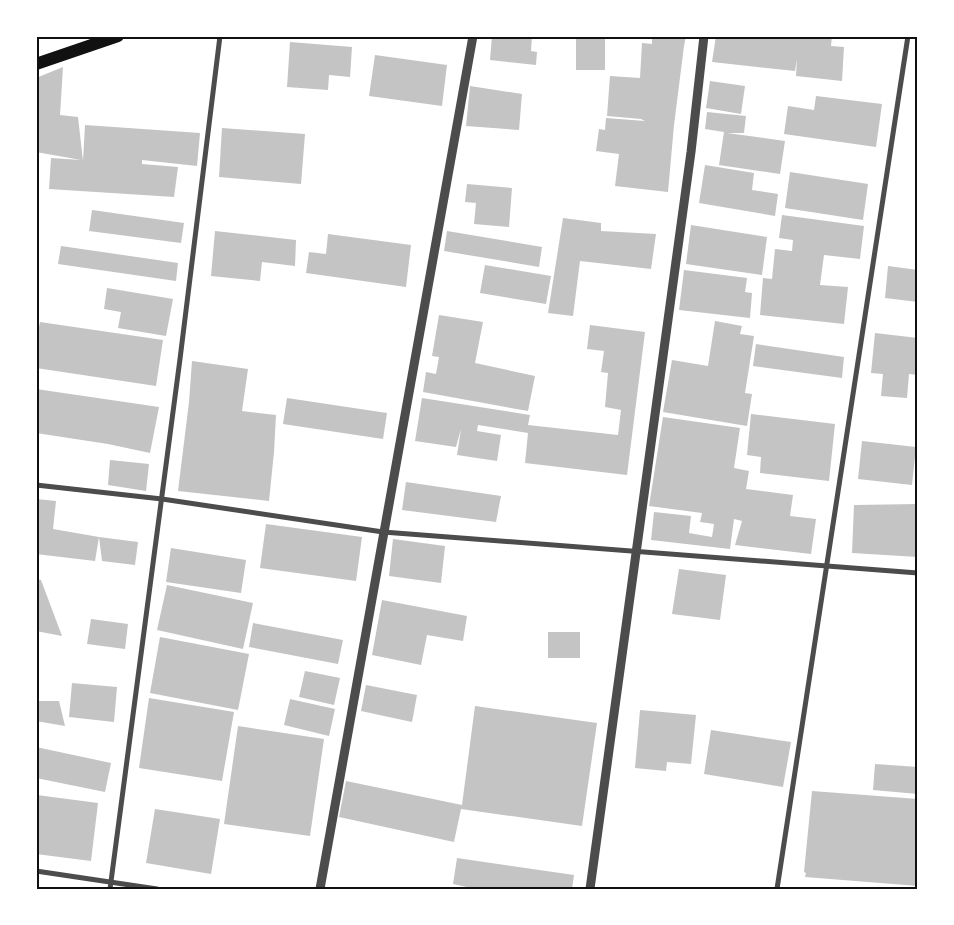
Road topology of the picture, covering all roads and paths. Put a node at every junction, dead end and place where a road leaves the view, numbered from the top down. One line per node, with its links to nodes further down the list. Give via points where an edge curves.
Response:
1 (118, 36): 6 (main road)
2 (220, 36): 8 (street)
3 (473, 36): 9 (street)
4 (704, 36): 10 (street)
5 (908, 36): 11 (street)
6 (36, 64)
7 (36, 485): 8 (street)
8 (162, 499): 9 (street); 14 (street)
9 (383, 532): 10 (street); 17 (street)
10 (636, 552): 11 (street); 18 (street)
11 (827, 566): 12 (street); 19 (street)
12 (918, 573)
13 (36, 871): 14 (street)
14 (110, 881): 15 (street); 16 (street)
15 (110, 889)
16 (157, 889)
17 (320, 889)
18 (590, 889)
19 (777, 889)

